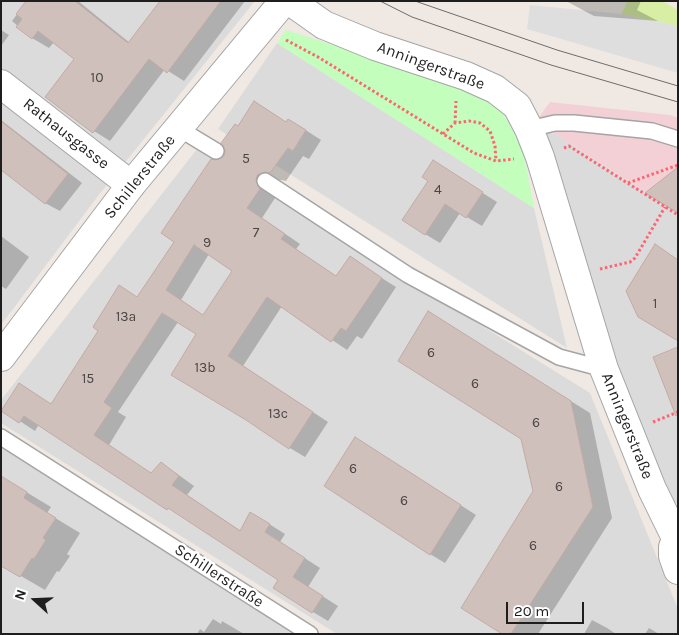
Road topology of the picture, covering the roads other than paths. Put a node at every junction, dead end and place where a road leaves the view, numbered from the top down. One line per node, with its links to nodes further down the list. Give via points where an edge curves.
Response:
1 (284, 1): 4 (street, Schillerstraße)
2 (290, 1): 5 (street, Anningerstraße, via 324,25 494,89 517,106)
3 (1, 84): 9 (street, Rathausgasse)
4 (178, 128): 7 (lane); 9 (street, Schillerstraße)
5 (529, 129): 6 (lane, via 555,123 574,123 652,131); 11 (street, Anningerstraße)
6 (678, 140)
7 (216, 151)
8 (265, 181): 11 (lane, via 408,275 560,357)
9 (131, 185): 10 (street, Schillerstraße)
10 (1, 357)
11 (604, 369): 13 (street, Anningerstraße)
12 (1, 437): 17 (lane, Schillerstraße)
13 (652, 490): 14 (street, Anningerstraße); 15 (street, Anningerstraße)
14 (678, 507)
15 (677, 537): 16 (street, Anningerstraße, via 673,556)
16 (678, 570)
17 (310, 634)

